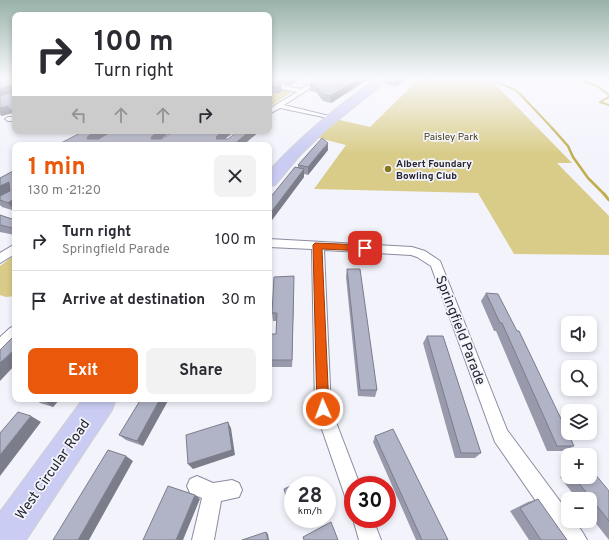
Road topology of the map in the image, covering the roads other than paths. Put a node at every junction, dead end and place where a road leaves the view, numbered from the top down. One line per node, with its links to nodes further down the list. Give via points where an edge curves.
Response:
1 (283, 103): 3 (street)
2 (350, 103): 5 (highway)
3 (279, 106): 4 (street); 5 (street)
4 (272, 110)
5 (330, 118): 6 (highway)
6 (272, 178)
7 (272, 242): 8 (street, Springfield Parade)
8 (318, 245): 12 (street, via 323,409); 18 (street, Springfield Parade, via 412,251 426,256 436,264 501,436)
9 (12, 335): 10 (street)
10 (0, 346)
11 (99, 402): 15 (highway, West Circular Road)
12 (347, 476)
13 (232, 490): 16 (street, via 205,489)
14 (366, 528): 17 (street)
15 (3, 540)
16 (203, 540)
17 (370, 540)
18 (576, 540)

